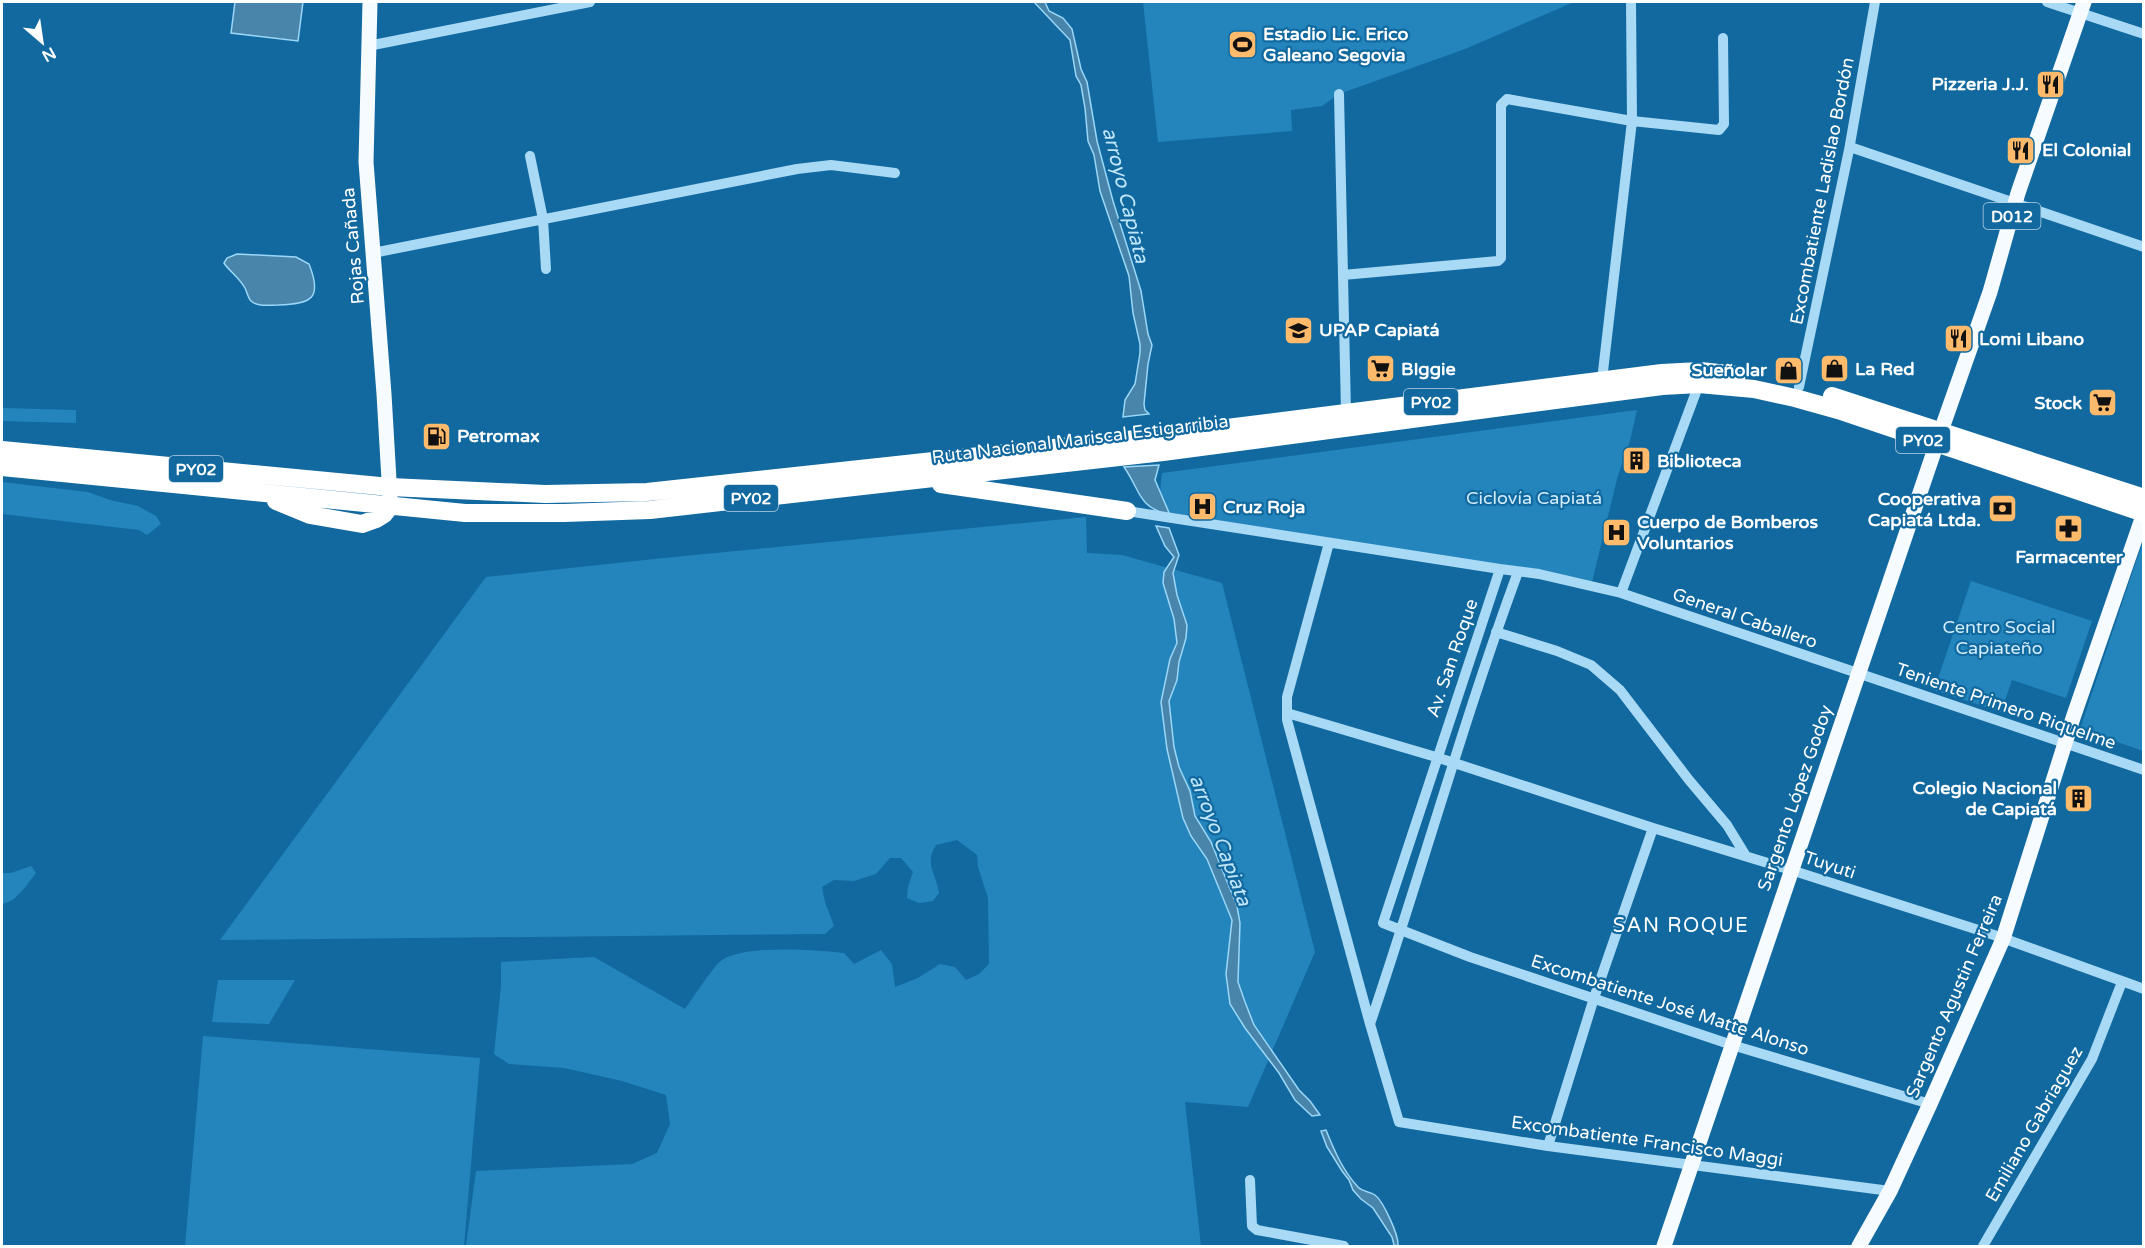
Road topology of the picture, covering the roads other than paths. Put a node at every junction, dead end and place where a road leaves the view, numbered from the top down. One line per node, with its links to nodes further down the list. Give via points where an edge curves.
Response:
1 (370, 2): 9 (main road, Rojas Cañada)
2 (590, 2): 9 (street)
3 (1631, 2): 11 (street)
4 (1875, 2): 12 (street, Excombatiente Ladislao Bordón)
5 (2047, 2): 6 (street)
6 (2083, 7): 7 (street); 15 (main road, D012)
7 (2144, 34)
8 (1724, 38): 11 (street, via 1722,128)
9 (368, 46): 18 (main road, Rojas Cañada, via 366,162)
10 (1339, 94): 20 (street)
11 (1632, 121): 20 (street, via 1507,99 1501,105 1502,258); 21 (street)
12 (1850, 147): 15 (street); 23 (street, Excombatiente Ladislao Bordón)
13 (530, 156): 16 (street)
14 (895, 172): 16 (street, via 831,165 797,169)
15 (2015, 203): 17 (street); 25 (main road, D012, via 1990,291)
16 (543, 219): 18 (street); 19 (street)
17 (2144, 247)
18 (373, 253): 31 (main road, Rojas Cañada)
19 (546, 269)
20 (1343, 275): 24 (street)
21 (1602, 380): 23 (highway, Ruta Nacional Mariscal Estigarribia / PY02, via 1700,371 1756,377); 24 (highway, Ruta Nacional Mariscal Estigarribia / PY02)
22 (1699, 384): 25 (highway, Ruta Nacional Mariscal Estigarribia / PY02, via 1795,398); 26 (highway, Ruta Nacional Mariscal Estigarribia / PY02); 39 (street)
23 (1799, 387): 25 (highway, Ruta Nacional Mariscal Estigarribia / PY02)
24 (1346, 412): 26 (highway, Ruta Nacional Mariscal Estigarribia / PY02)
25 (1939, 437): 32 (highway, Ruta Nacional Mariscal Estigarribia / PY02); 35 (highway, Ruta Nacional Mariscal Estigarribia / PY02); 41 (main road, Sargento López Godoy / D012)
26 (1163, 444): 28 (highway, Ruta Nacional Mariscal Estigarribia / PY02)
27 (2, 450): 31 (highway, Ruta Nacional Mariscal Estigarribia / PY02)
28 (1111, 450): 30 (highway, Ruta Nacional Mariscal Estigarribia / PY02); 31 (highway, Ruta Nacional Mariscal Estigarribia / PY02, via 647,492 545,494)
29 (2, 467): 33 (highway, Ruta Nacional Mariscal Estigarribia / PY02)
30 (907, 480): 33 (highway, Ruta Nacional Mariscal Estigarribia / PY02, via 650,510 465,513); 34 (highway)
31 (390, 487): 33 (main road, Rojas Cañada)
32 (2144, 498)
33 (390, 506)
34 (1127, 511): 36 (street, General Caballero)
35 (2144, 513): 43 (main road, Sargento Agustin Ferreira)
36 (1329, 543): 37 (street, General Caballero); 42 (street, via 1287,697)
37 (1500, 569): 38 (street, General Caballero); 44 (street, Av. San Roque)
38 (1518, 572): 39 (street, General Caballero); 40 (street)
39 (1621, 593): 41 (street, General Caballero)
40 (1496, 632): 45 (street); 48 (street, via 1591,665 1620,690 1727,825)
41 (1858, 674): 43 (street, Teniente Primero Riquelme); 49 (main road, Sargento López Godoy / D012)
42 (1287, 713): 44 (street, Tuyuti); 55 (street)
43 (2066, 743): 46 (street, Teniente Primero Riquelme); 51 (main road, Sargento Agustin Ferreira)
44 (1436, 757): 45 (street, Tuyuti); 50 (street, Av. San Roque, via 1383,923)
45 (1454, 763): 47 (street, Tuyuti); 50 (street)
46 (2144, 770)
47 (1653, 828): 48 (street, Tuyuti); 54 (street)
48 (1746, 856): 49 (street, Tuyuti)
49 (1791, 870): 51 (street, Tuyuti); 56 (main road, Sargento López Godoy / D012)
50 (1402, 929): 54 (street, Excombatiente José Matte Alonso, via 1470,957); 55 (street)
51 (2003, 939): 52 (street, Tuyuti); 57 (main road, Sargento Agustin Ferreira)
52 (2122, 982): 53 (street, Tuyuti); 66 (street, Emiliano Gabriaguez, via 2092,1059)
53 (2144, 989)
54 (1594, 998): 56 (street, Excombatiente José Matte Alonso); 58 (street)
55 (1370, 1024): 58 (street, Excombatiente Francisco Maggi, via 1399,1122)
56 (1732, 1046): 57 (street, Excombatiente José Matte Alonso); 59 (main road, Sargento López Godoy / D012)
57 (1930, 1104): 61 (main road, Sargento Agustin Ferreira)
58 (1548, 1146): 59 (street, Excombatiente Francisco Maggi)
59 (1691, 1164): 61 (street, Excombatiente Francisco Maggi); 64 (main road, Sargento López Godoy / D012)
60 (1250, 1180): 62 (street, via 1252,1226)
61 (1890, 1191): 65 (main road, Sargento Agustin Ferreira)
62 (1295, 1242): 63 (street)
63 (1344, 1246)
64 (1664, 1246)
65 (1859, 1246)
66 (1983, 1246)

